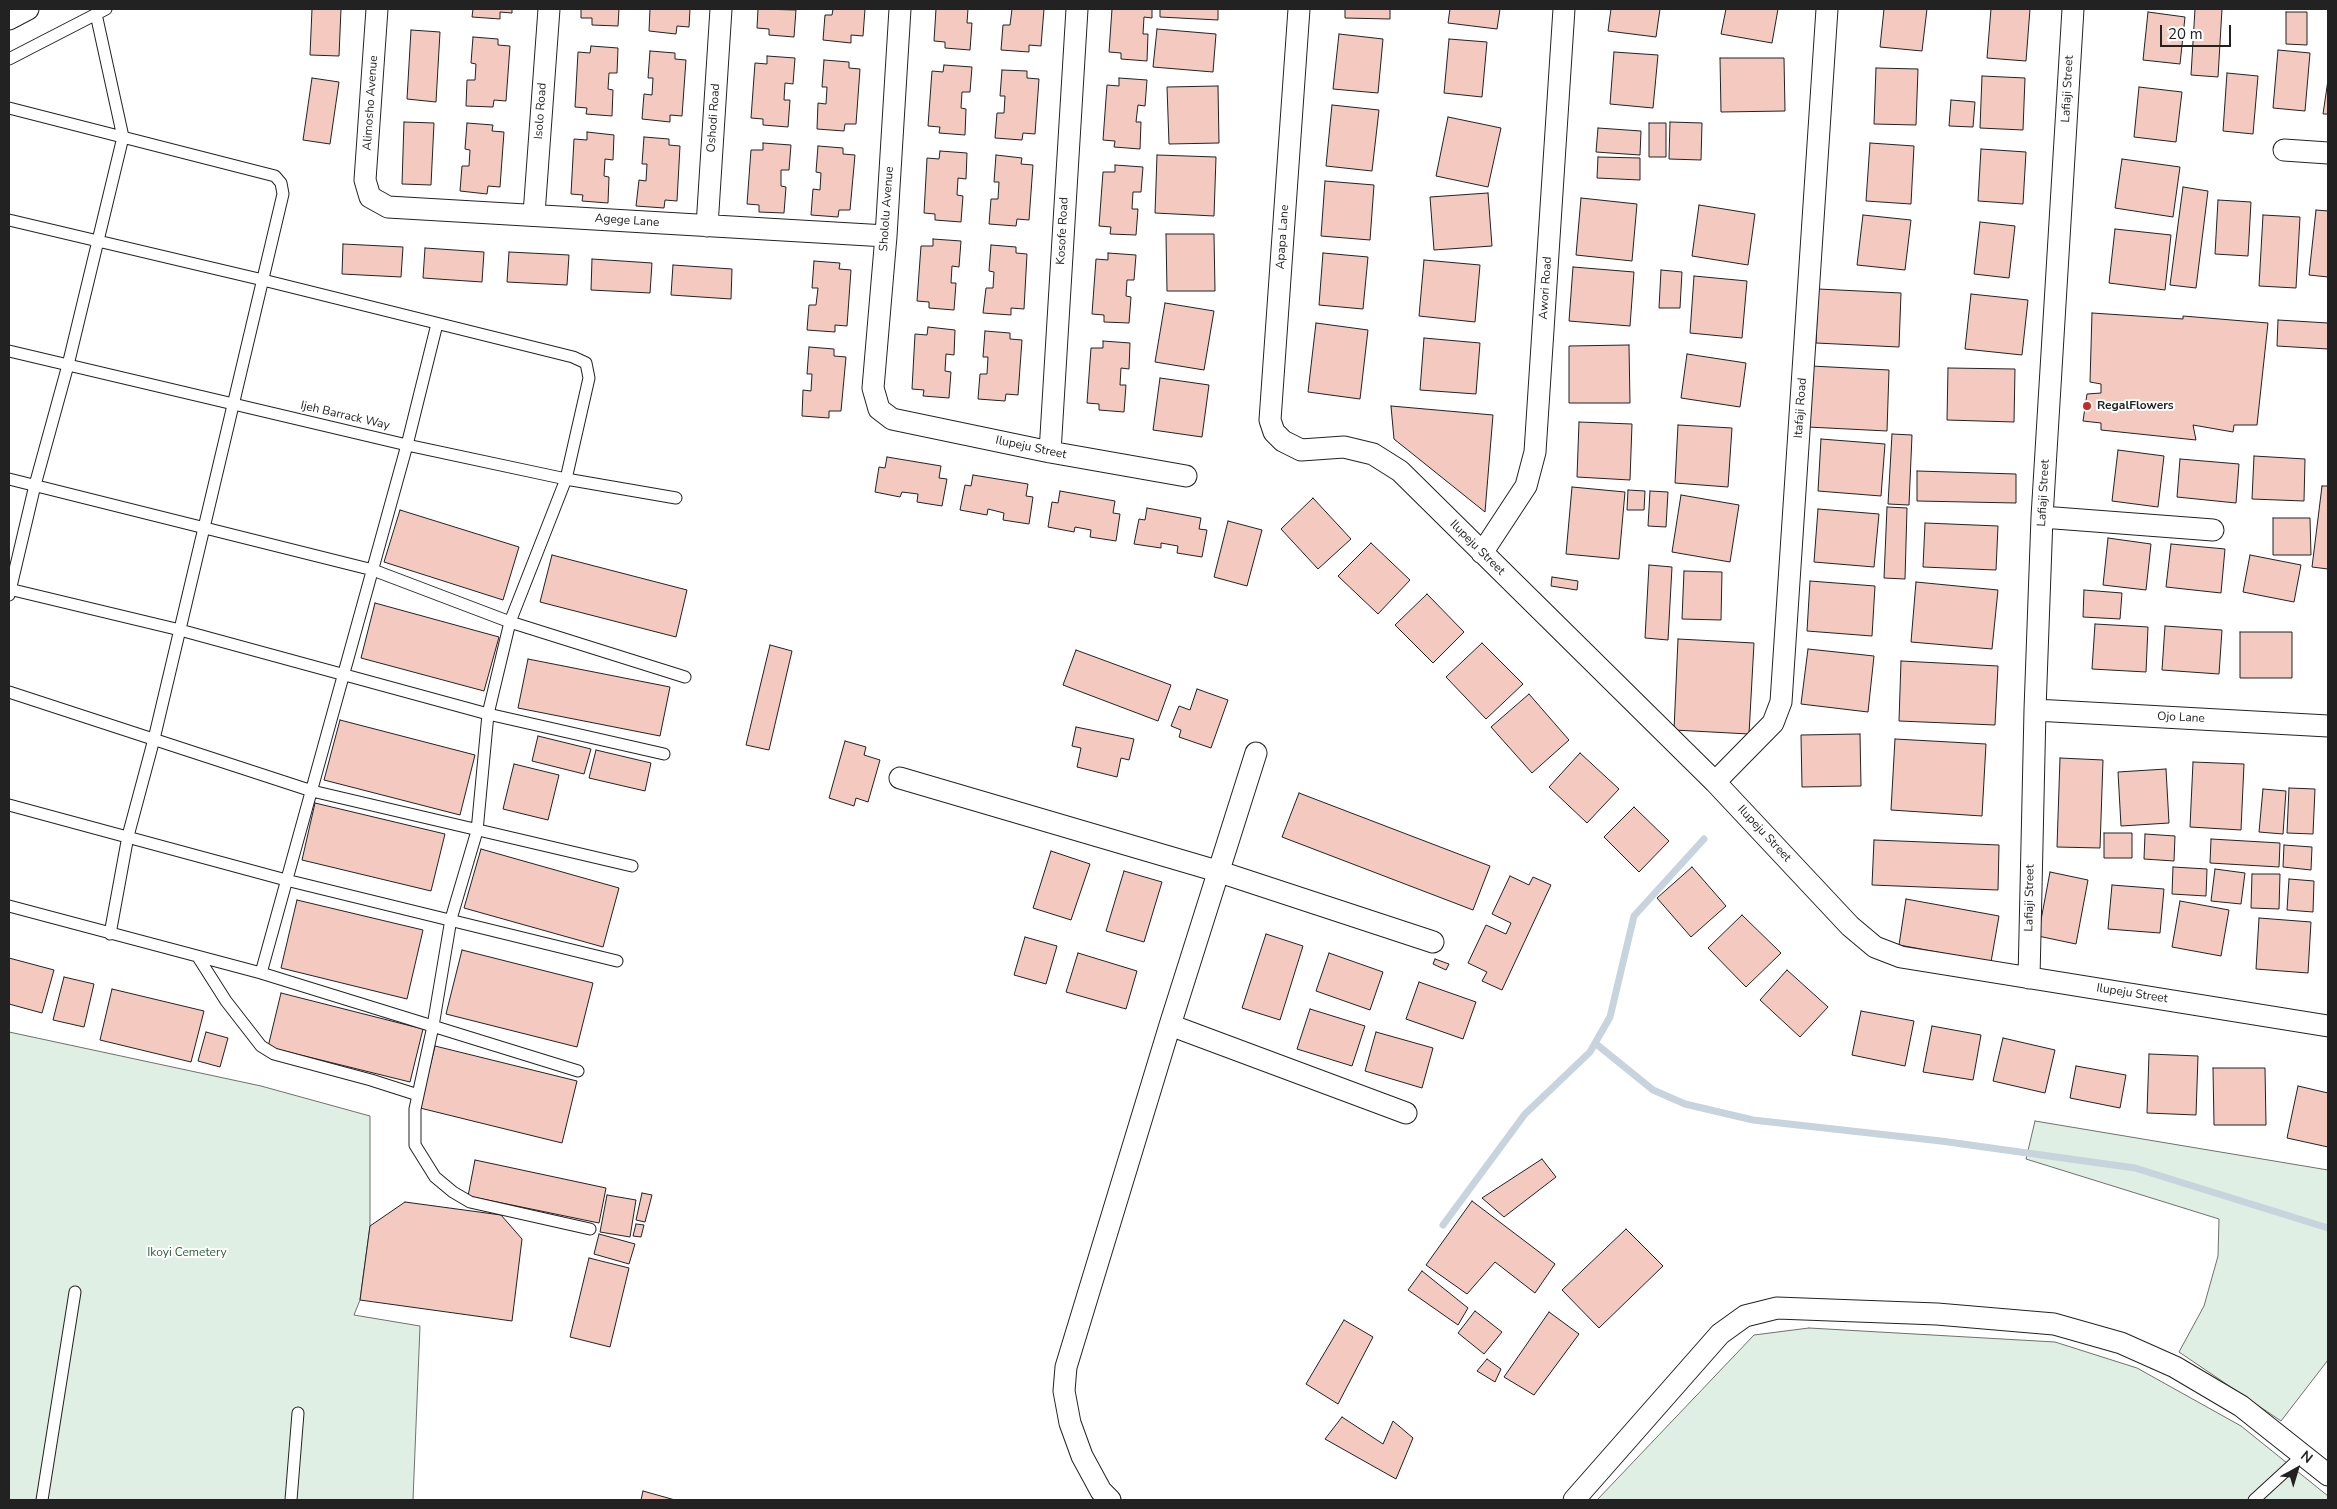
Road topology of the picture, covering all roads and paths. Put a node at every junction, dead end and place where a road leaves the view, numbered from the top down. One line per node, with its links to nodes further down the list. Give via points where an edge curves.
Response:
1 (28, 9): 12 (street)
2 (377, 9): 18 (street, Alimosho Avenue, via 366,180)
3 (549, 9): 19 (street, Isolo Road)
4 (721, 9): 21 (street, Oshodi Road)
5 (900, 9): 22 (street, Shololu Avenue)
6 (1077, 9): 32 (street, Kosofe Road)
7 (1299, 9): 31 (street, Apapa Lane, via 1270,420 1274,432 1283,442)
8 (1564, 9): 41 (street, Awori Road, via 1536,452 1526,486)
9 (1827, 9): 56 (street, Itafaji Road, via 1781,702 1773,724)
10 (2073, 9): 38 (street, Lafiaji Street)
11 (101, 11): 13 (lane); 15 (lane)
12 (9, 19)
13 (9, 59)
14 (9, 108): 15 (lane)
15 (123, 137): 23 (lane); 24 (lane, via 275,176 281,182 283,194)
16 (2284, 150): 17 (street)
17 (2328, 153)
18 (370, 197): 19 (street, Agege Lane, via 388,207)
19 (534, 214): 21 (street, Agege Lane)
20 (9, 220): 23 (lane)
21 (708, 226): 22 (street, Agege Lane)
22 (886, 236): 29 (street, Shololu Avenue, via 873,388)
23 (97, 241): 24 (lane); 27 (lane)
24 (263, 280): 25 (lane); 28 (lane)
25 (437, 324): 30 (lane); 35 (lane, via 573,357 586,363 589,378)
26 (9, 352): 27 (lane, Ijeh Barrack Way)
27 (68, 365): 28 (lane, Ijeh Barrack Way); 36 (lane)
28 (233, 404): 30 (lane, Ijeh Barrack Way); 39 (lane)
29 (879, 409): 32 (street, Ilupeju Street, via 892,418)
30 (407, 445): 35 (lane, Ijeh Barrack Way); 42 (lane)
31 (1301, 450): 41 (street, Ilupeju Street, via 1344,447 1373,454 1400,471)
32 (1050, 452): 33 (street, Ilupeju Street)
33 (1186, 476)
34 (9, 479): 36 (lane)
35 (566, 479): 37 (lane, Ijeh Barrack Way); 44 (lane)
36 (35, 484): 39 (lane); 43 (lane)
37 (676, 498)
38 (2042, 517): 40 (street); 49 (street, Lafiaji Street)
39 (204, 527): 42 (lane); 45 (lane)
40 (2213, 530)
41 (1482, 553): 56 (street, Ilupeju Street)
42 (373, 570): 44 (lane); 46 (lane)
43 (9, 592): 45 (lane)
44 (510, 622): 47 (lane); 50 (lane)
45 (180, 630): 46 (lane); 52 (lane)
46 (344, 674): 50 (lane); 57 (lane)
47 (685, 677)
48 (9, 692): 52 (lane)
49 (2035, 710): 51 (street, Ojo Lane); 71 (street, Lafiaji Street)
50 (488, 714): 54 (lane); 59 (lane)
51 (2328, 726)
52 (154, 739): 57 (lane); 60 (lane)
53 (1256, 753): 62 (street)
54 (664, 754)
55 (900, 778): 62 (street)
56 (1715, 782): 71 (street, Ilupeju Street, via 1850,926 1875,947 1901,957)
57 (312, 791): 59 (lane); 63 (lane)
58 (9, 805): 60 (lane)
59 (476, 830): 61 (lane); 65 (lane)
60 (128, 836): 63 (lane); 66 (lane)
61 (632, 866)
62 (1217, 871): 67 (street); 72 (street)
63 (286, 880): 65 (lane); 70 (lane)
64 (9, 906): 66 (lane)
65 (451, 919): 69 (lane); 73 (lane)
66 (110, 934): 68 (lane)
67 (1433, 942)
68 (198, 956): 70 (lane); 76 (lane, via 260,1046 274,1054)
69 (617, 961)
70 (261, 973): 73 (lane)
71 (2029, 978): 74 (street, Ilupeju Street)
72 (1170, 1025): 77 (street); 85 (street, via 1066,1367 1064,1391 1070,1423 1082,1456)
73 (433, 1026): 75 (lane); 76 (lane)
74 (2328, 1026)
75 (578, 1071)
76 (418, 1094): 78 (lane, via 415,1145 435,1177 453,1192 470,1202)
77 (1406, 1113)
78 (590, 1228)
79 (75, 1292): 83 (lane)
80 (298, 1413): 84 (lane)
81 (2304, 1456): 82 (street); 86 (street, via 2241,1406 2175,1366 2121,1343 2054,1324 1937,1314 1776,1308 1745,1316 1720,1334); 87 (lane)
82 (2328, 1475)
83 (42, 1500)
84 (291, 1500)
85 (1110, 1500)
86 (1574, 1500)
87 (2254, 1500)

